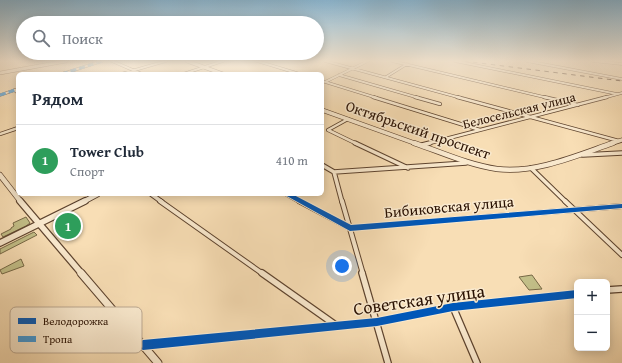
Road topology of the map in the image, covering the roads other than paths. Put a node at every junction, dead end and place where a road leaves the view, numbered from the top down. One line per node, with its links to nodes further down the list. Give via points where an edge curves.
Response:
1 (352, 78): 10 (street)
2 (389, 78): 13 (street)
3 (466, 78): 11 (street)
4 (539, 78): 8 (street)
5 (324, 82): 16 (street)
6 (14, 90): 9 (street)
7 (622, 93): 8 (street, Белосельская улица)
8 (618, 94): 11 (street, Белосельская улица)
9 (0, 95)
10 (440, 104)
11 (580, 105): 13 (street, Белосельская улица)
12 (324, 111): 14 (street, Октябрьский проспект)
13 (531, 117): 16 (street, Белосельская улица); 18 (street)
14 (348, 119): 19 (street, Октябрьский проспект); 24 (street, via 328,130)
15 (16, 129): 17 (street)
16 (482, 130): 19 (street, Белосельская улица)
17 (0, 134)
18 (620, 140): 21 (street, Октябрьский проспект)
19 (421, 145): 22 (street, Октябрьский проспект)
20 (622, 153): 21 (street)
21 (574, 156): 25 (street, Октябрьский проспект)
22 (470, 162): 24 (street); 25 (street, Октябрьский проспект, via 505,169)
23 (324, 166): 26 (street)
24 (408, 168): 26 (street)
25 (531, 168): 34 (street)
26 (334, 172): 36 (street)
27 (0, 175): 28 (street)
28 (16, 195)
29 (17, 196): 35 (street)
30 (94, 196): 35 (street)
31 (154, 196): 45 (street, Советская улица)
32 (291, 196): 36 (street)
33 (622, 206): 34 (street, Бибиковская улица)
34 (575, 209): 36 (street, Бибиковская улица); 38 (street)
35 (39, 224): 37 (street); 42 (street)
36 (350, 228): 44 (street)
37 (0, 243)
38 (622, 255)
39 (622, 289): 40 (street)
40 (610, 290)
41 (574, 294): 43 (street, Советская улица)
42 (110, 307)
43 (453, 308): 44 (street, Советская улица); 49 (street)
44 (377, 322): 45 (street, Советская улица); 48 (street)
45 (338, 326): 46 (street)
46 (143, 345): 47 (street)
47 (158, 363)
48 (388, 363)
49 (477, 363)

